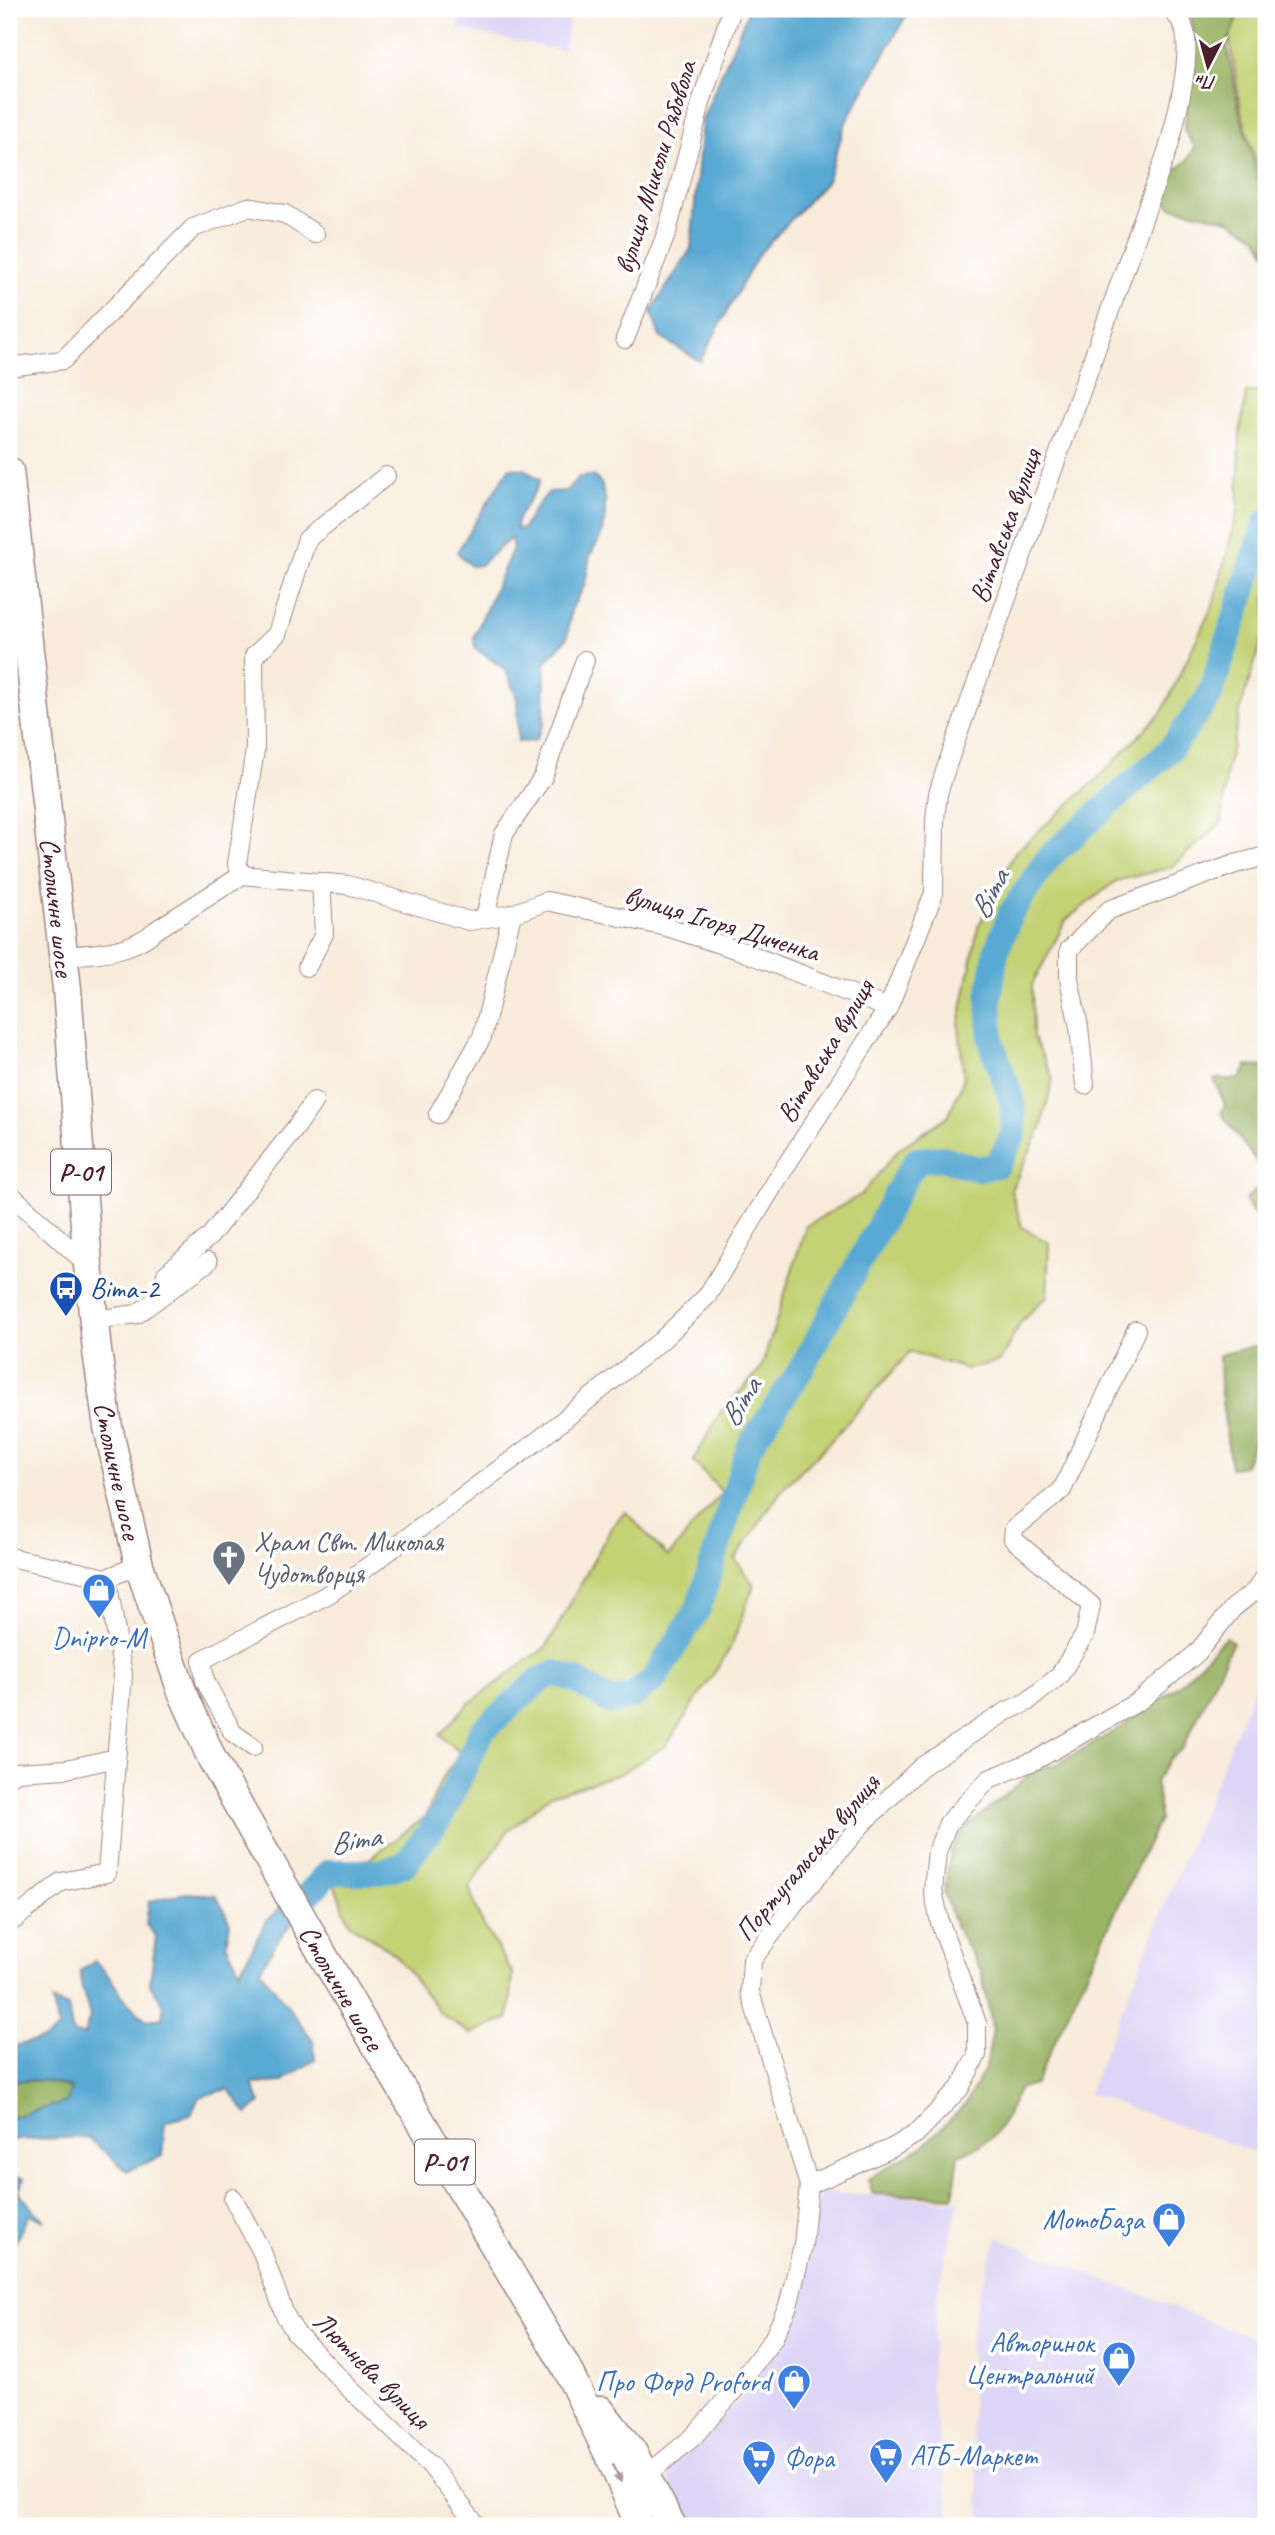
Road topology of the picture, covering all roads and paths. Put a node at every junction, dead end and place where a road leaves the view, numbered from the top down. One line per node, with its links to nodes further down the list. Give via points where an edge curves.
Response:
1 (732, 9): 5 (street, вулиця Миколи Рябовола, via 702,99 667,232)
2 (1170, 9): 3 (street, Вітавська вулиця)
3 (1181, 16): 17 (street, Вітавська вулиця, via 1186,51 1182,95 1169,146 946,768 936,810 934,893)
4 (315, 234): 6 (street, via 285,214 248,207 193,228 63,360)
5 (625, 340)
6 (9, 367)
7 (9, 471): 15 (main road, Столичне шосе / Р-01)
8 (386, 477): 11 (street, via 307,539 277,634 254,656 255,750 236,864)
9 (585, 660): 14 (street, via 543,777 504,834)
10 (1266, 856): 18 (street, via 1108,909 1069,950)
11 (242, 876): 12 (street, вулиця Ігоря Диченка); 15 (street, via 144,941 108,952)
12 (321, 882): 14 (street, вулиця Ігоря Диченка, via 348,885 469,921); 16 (street, via 324,934)
13 (512, 914): 14 (street, вулиця Ігоря Диченка); 17 (street, вулиця Ігоря Диченка, via 547,901 667,927); 20 (street, via 482,1037)
14 (485, 918)
15 (62, 956): 23 (main road, Столичне шосе / Р-01)
16 (307, 967)
17 (888, 1008): 31 (street, Вітавська вулиця, via 707,1296 663,1339 540,1440 373,1563 327,1595 202,1660 205,1682 233,1733)
18 (1085, 1085)
19 (314, 1101): 24 (street, via 210,1236 166,1274)
20 (438, 1114)
21 (9, 1194): 23 (street)
22 (208, 1262): 24 (street)
23 (88, 1265): 25 (main road, Столичне шосе / Р-01)
24 (163, 1294): 25 (street, via 137,1314)
25 (93, 1320): 28 (main road, Столичне шосе / Р-01, via 108,1427)
26 (1136, 1330): 35 (street, Португальська вулиця, via 1062,1490 1014,1530 1013,1539 1091,1605 1085,1634 1059,1676 1027,1702 921,1767 863,1823 752,1960 750,1992)
27 (9, 1557): 30 (street)
28 (139, 1565): 30 (street); 37 (main road, Столичне шосе / Р-01, via 181,1689 212,1759)
29 (1266, 1573): 35 (street, via 1256,1590 1233,1608 1197,1653 1139,1701 1036,1760 989,1779 948,1823 937,1852 933,1890 940,1923 977,2023 977,2055 960,2088 916,2134)
30 (107, 1578): 32 (street, via 123,1675)
31 (253, 1747)
32 (116, 1758): 33 (street, via 66,1769 17,1772); 34 (street, via 107,1872 61,1882)
33 (9, 1777)
34 (9, 1924)
35 (809, 2185): 38 (street, Португальська вулиця, via 803,2245 788,2306 773,2339 693,2437)
36 (233, 2199): 39 (street, Лютнева вулиця, via 262,2252 295,2332 431,2466)
37 (566, 2367): 38 (main road, Столичне шосе); 40 (main road, Столичне шосе, one-way to 40)
38 (647, 2475): 41 (main road, Столичне шосе)
39 (477, 2526)
40 (640, 2526)
41 (672, 2526)

